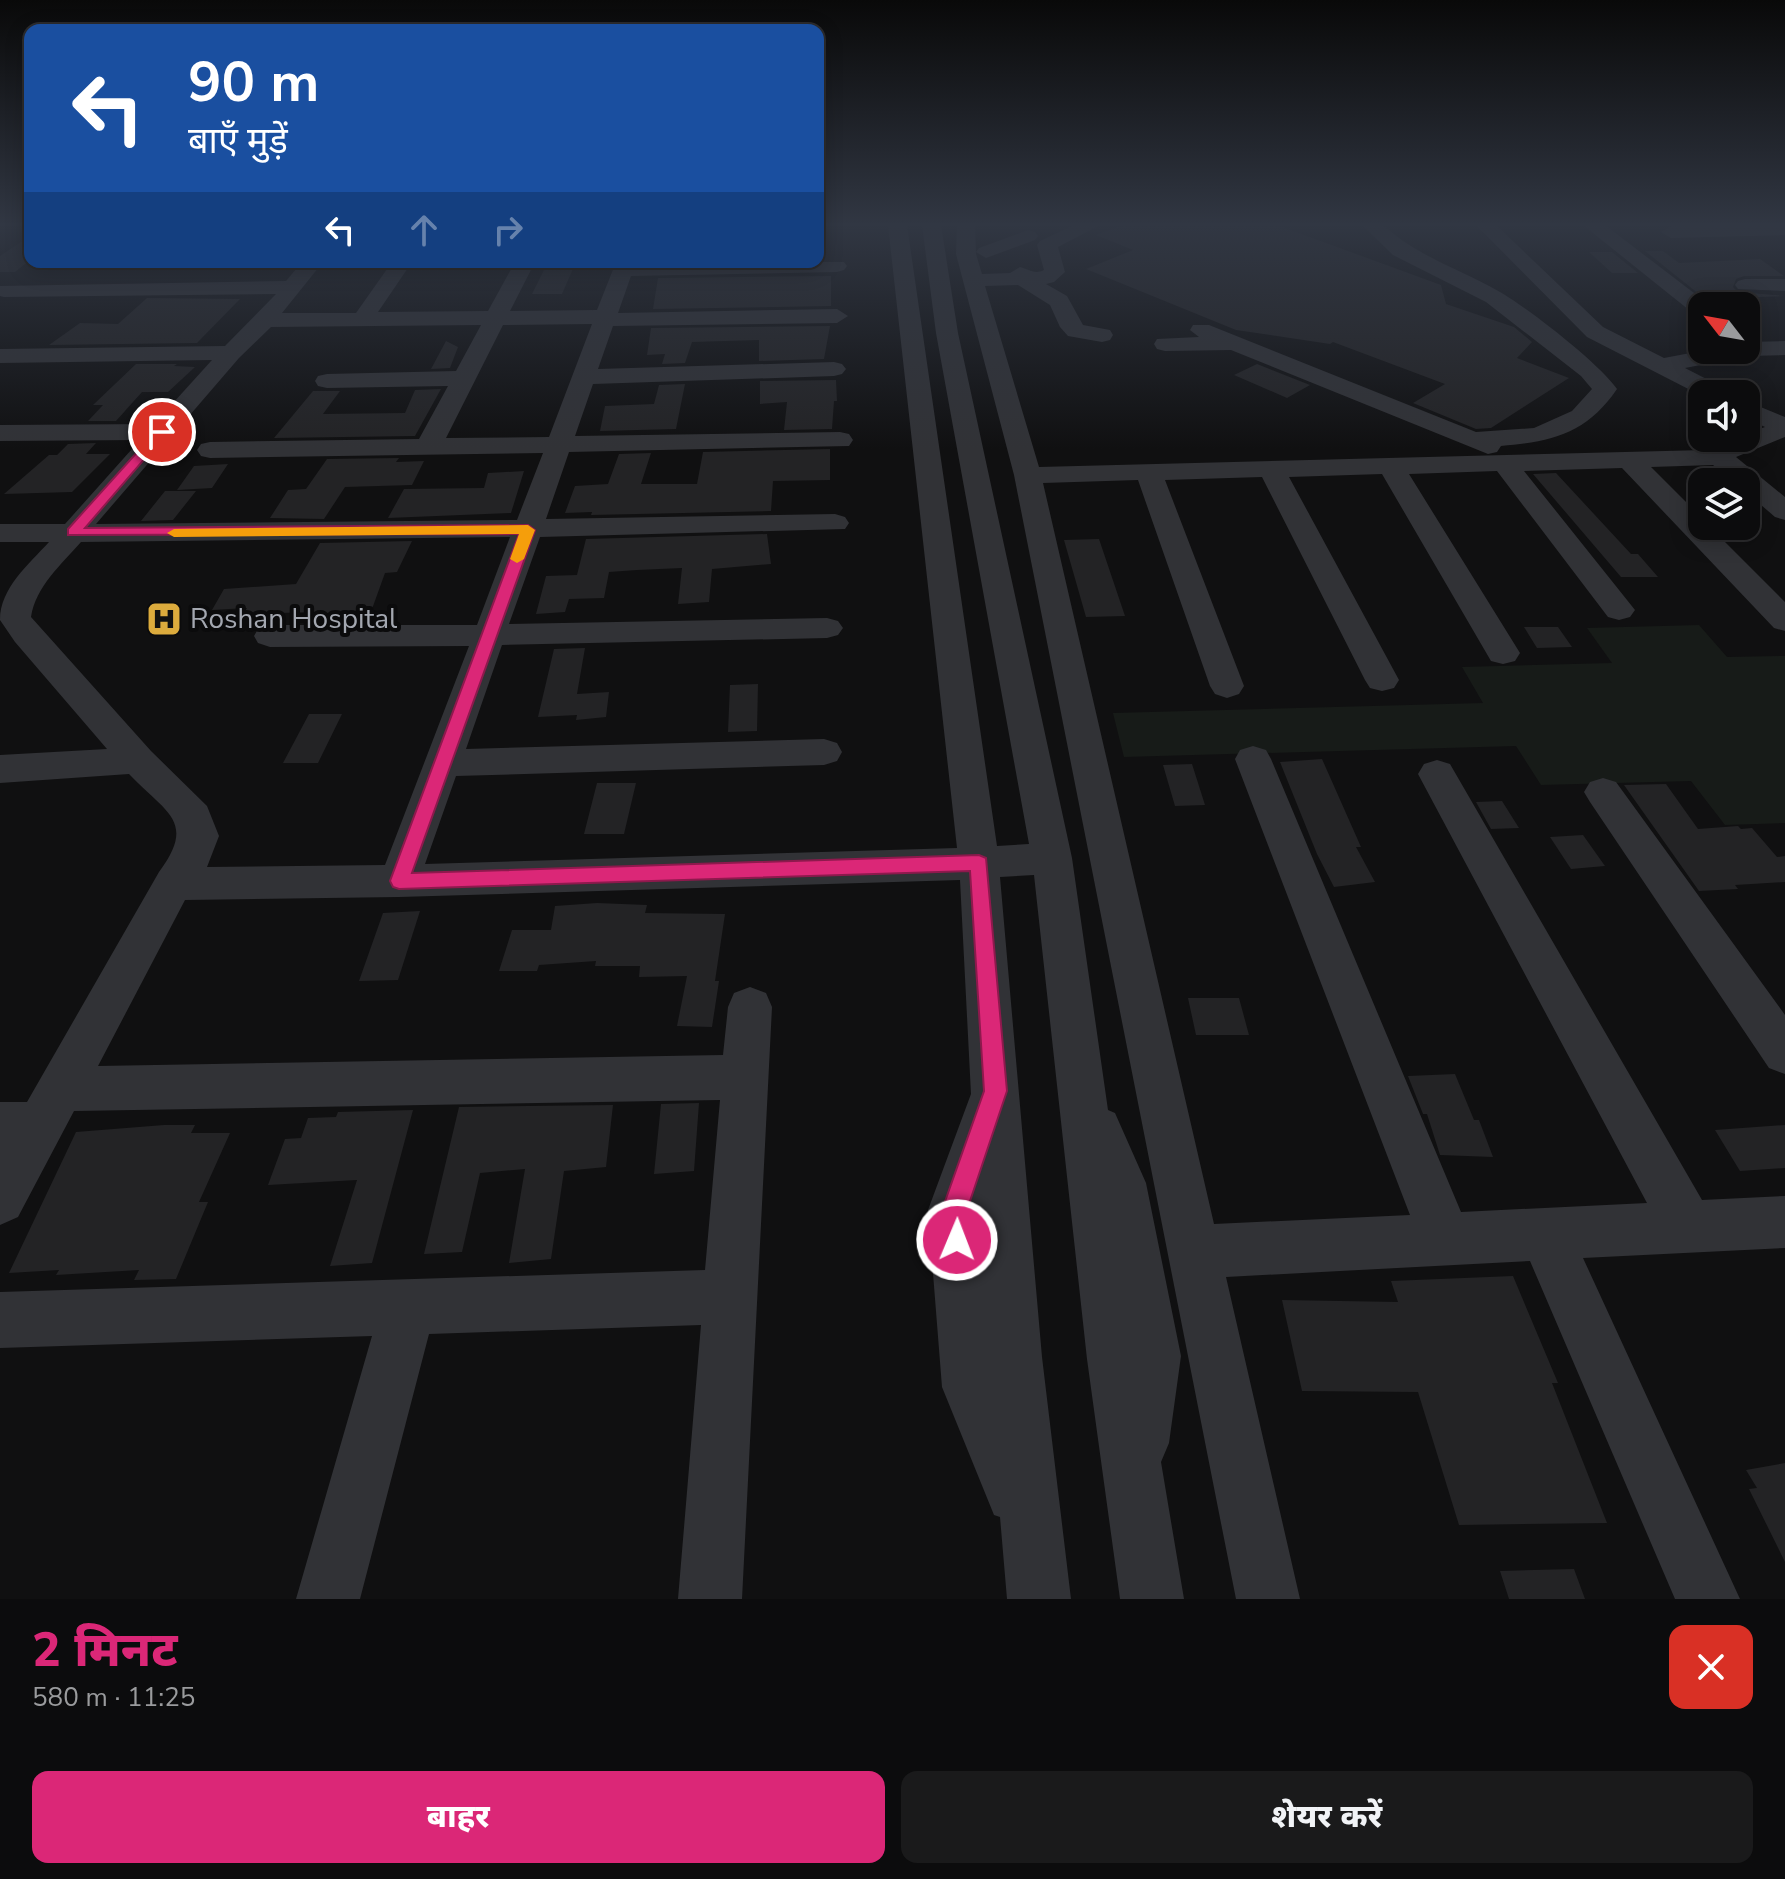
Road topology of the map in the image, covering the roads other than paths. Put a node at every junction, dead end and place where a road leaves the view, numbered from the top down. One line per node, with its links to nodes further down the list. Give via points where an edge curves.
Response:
1 (282, 300): 15 (street)
2 (376, 300): 13 (street)
3 (506, 300): 12 (street)
4 (612, 300): 14 (street)
5 (907, 300): 67 (street)
6 (953, 300): 66 (street, via 947,333)
7 (976, 300): 45 (street)
8 (1057, 300): 17 (street, via 1076,331)
9 (1497, 300): 39 (street, via 1605,389 1581,416)
10 (1562, 300): 25 (street, via 1595,332)
11 (837, 316): 14 (street)
12 (497, 317): 13 (street); 14 (street); 28 (street)
13 (363, 318): 15 (street)
14 (605, 318): 27 (street)
15 (265, 320): 22 (street)
16 (1201, 330): 19 (street)
17 (1102, 335)
18 (1165, 344): 19 (street)
19 (1234, 344): 39 (street)
20 (1760, 347): 21 (street)
21 (1785, 348)
22 (231, 353): 23 (street); 33 (street)
23 (0, 356)
24 (1688, 360): 25 (street)
25 (1659, 366): 29 (street)
26 (834, 369): 27 (street)
27 (584, 377): 36 (street)
28 (465, 378): 30 (street); 37 (street)
29 (1688, 380)
30 (327, 381)
31 (1760, 415): 32 (street)
32 (1785, 427): 40 (street)
33 (162, 432): 34 (street); 49 (street)
34 (0, 433)
35 (840, 440): 36 (street)
36 (558, 446): 37 (street); 48 (street)
37 (428, 447): 38 (street)
38 (210, 450)
39 (1489, 450): 41 (street); 42 (street); 51 (street)
40 (1719, 456): 41 (street); 46 (street)
41 (1631, 462): 52 (street)
42 (1391, 467): 43 (street); 56 (street)
43 (1272, 470): 44 (street); 57 (street)
44 (1149, 472): 45 (street); 58 (street)
45 (1028, 475): 79 (street)
46 (1785, 511)
47 (835, 523): 48 (street)
48 (528, 530): 49 (street); 54 (street)
49 (73, 532): 50 (street); 61 (street, via 28,584 15,618)
50 (0, 533)
51 (1619, 610)
52 (1785, 621)
53 (827, 628): 54 (street)
54 (489, 635): 55 (street); 62 (street)
55 (270, 636)
56 (1503, 653)
57 (1382, 680)
58 (1227, 686)
59 (824, 752): 62 (street)
60 (1253, 759): 78 (street)
61 (138, 760): 63 (street); 69 (street, via 193,816 199,836 192,858)
62 (442, 763): 68 (street)
63 (0, 769)
64 (1437, 774): 76 (street)
65 (1603, 792): 71 (street)
66 (1052, 858): 67 (street); 86 (street, via 1081,1094 1121,1183 1153,1356 1133,1477)
67 (979, 863): 68 (street); 85 (street, via 996,1091 954,1210 971,1387 1032,1529)
68 (399, 881): 69 (street)
69 (173, 884): 73 (street)
70 (750, 1007): 72 (street)
71 (1785, 1053)
72 (745, 1077): 73 (street); 80 (street)
73 (34, 1113): 74 (street)
74 (0, 1199)
75 (1785, 1222): 76 (street)
76 (1688, 1227): 77 (street)
77 (1545, 1234): 78 (street); 88 (street)
78 (1446, 1239): 79 (street)
79 (1194, 1252): 87 (street)
80 (730, 1297): 81 (street); 84 (street)
81 (408, 1307): 82 (street); 83 (street)
82 (0, 1320)
83 (328, 1599)
84 (710, 1599)
85 (1039, 1599)
86 (1152, 1599)
87 (1268, 1599)
88 (1708, 1599)

